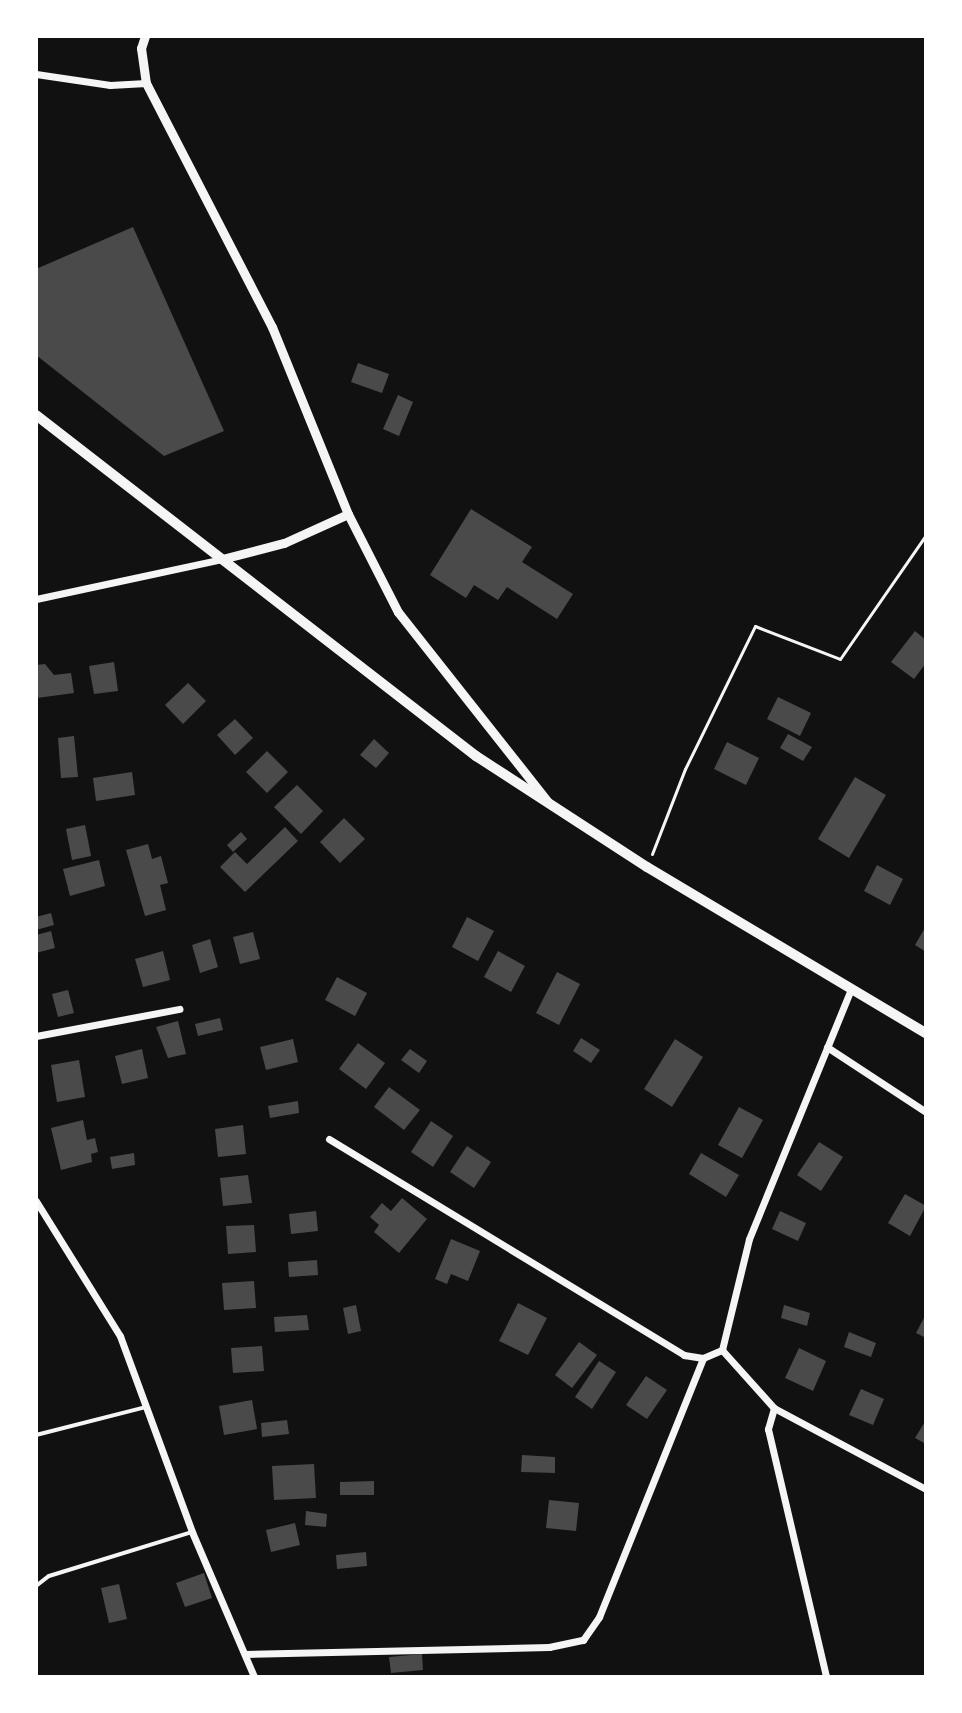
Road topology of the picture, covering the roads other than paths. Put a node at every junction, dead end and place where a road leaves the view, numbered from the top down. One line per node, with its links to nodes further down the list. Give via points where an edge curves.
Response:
1 (145, 36): 3 (street, via 141,48)
2 (36, 74): 3 (street, via 110,85)
3 (146, 83): 5 (street, via 272,327)
4 (36, 415): 6 (main road)
5 (348, 514): 6 (street, via 284,543); 8 (street, via 398,612)
6 (222, 559): 7 (street); 8 (main road, via 476,756)
7 (36, 599)
8 (552, 807): 9 (main road)
9 (851, 989): 11 (main road); 13 (street)
10 (179, 1009): 12 (street)
11 (926, 1033)
12 (36, 1036)
13 (827, 1047): 14 (street); 17 (street, via 749,1239)
14 (926, 1112)
15 (329, 1139): 18 (street, via 684,1355)
16 (36, 1201): 19 (street, via 120,1336)
17 (722, 1350): 18 (street); 20 (street)
18 (703, 1358): 25 (street, via 599,1617 583,1640 549,1647)
19 (148, 1406): 21 (lane); 23 (street)
20 (774, 1408): 22 (street); 27 (street, via 768,1429)
21 (36, 1435)
22 (926, 1489)
23 (192, 1532): 24 (lane, via 49,1576); 25 (street)
24 (36, 1586)
25 (245, 1654): 26 (street)
26 (254, 1677)
27 (826, 1677)

